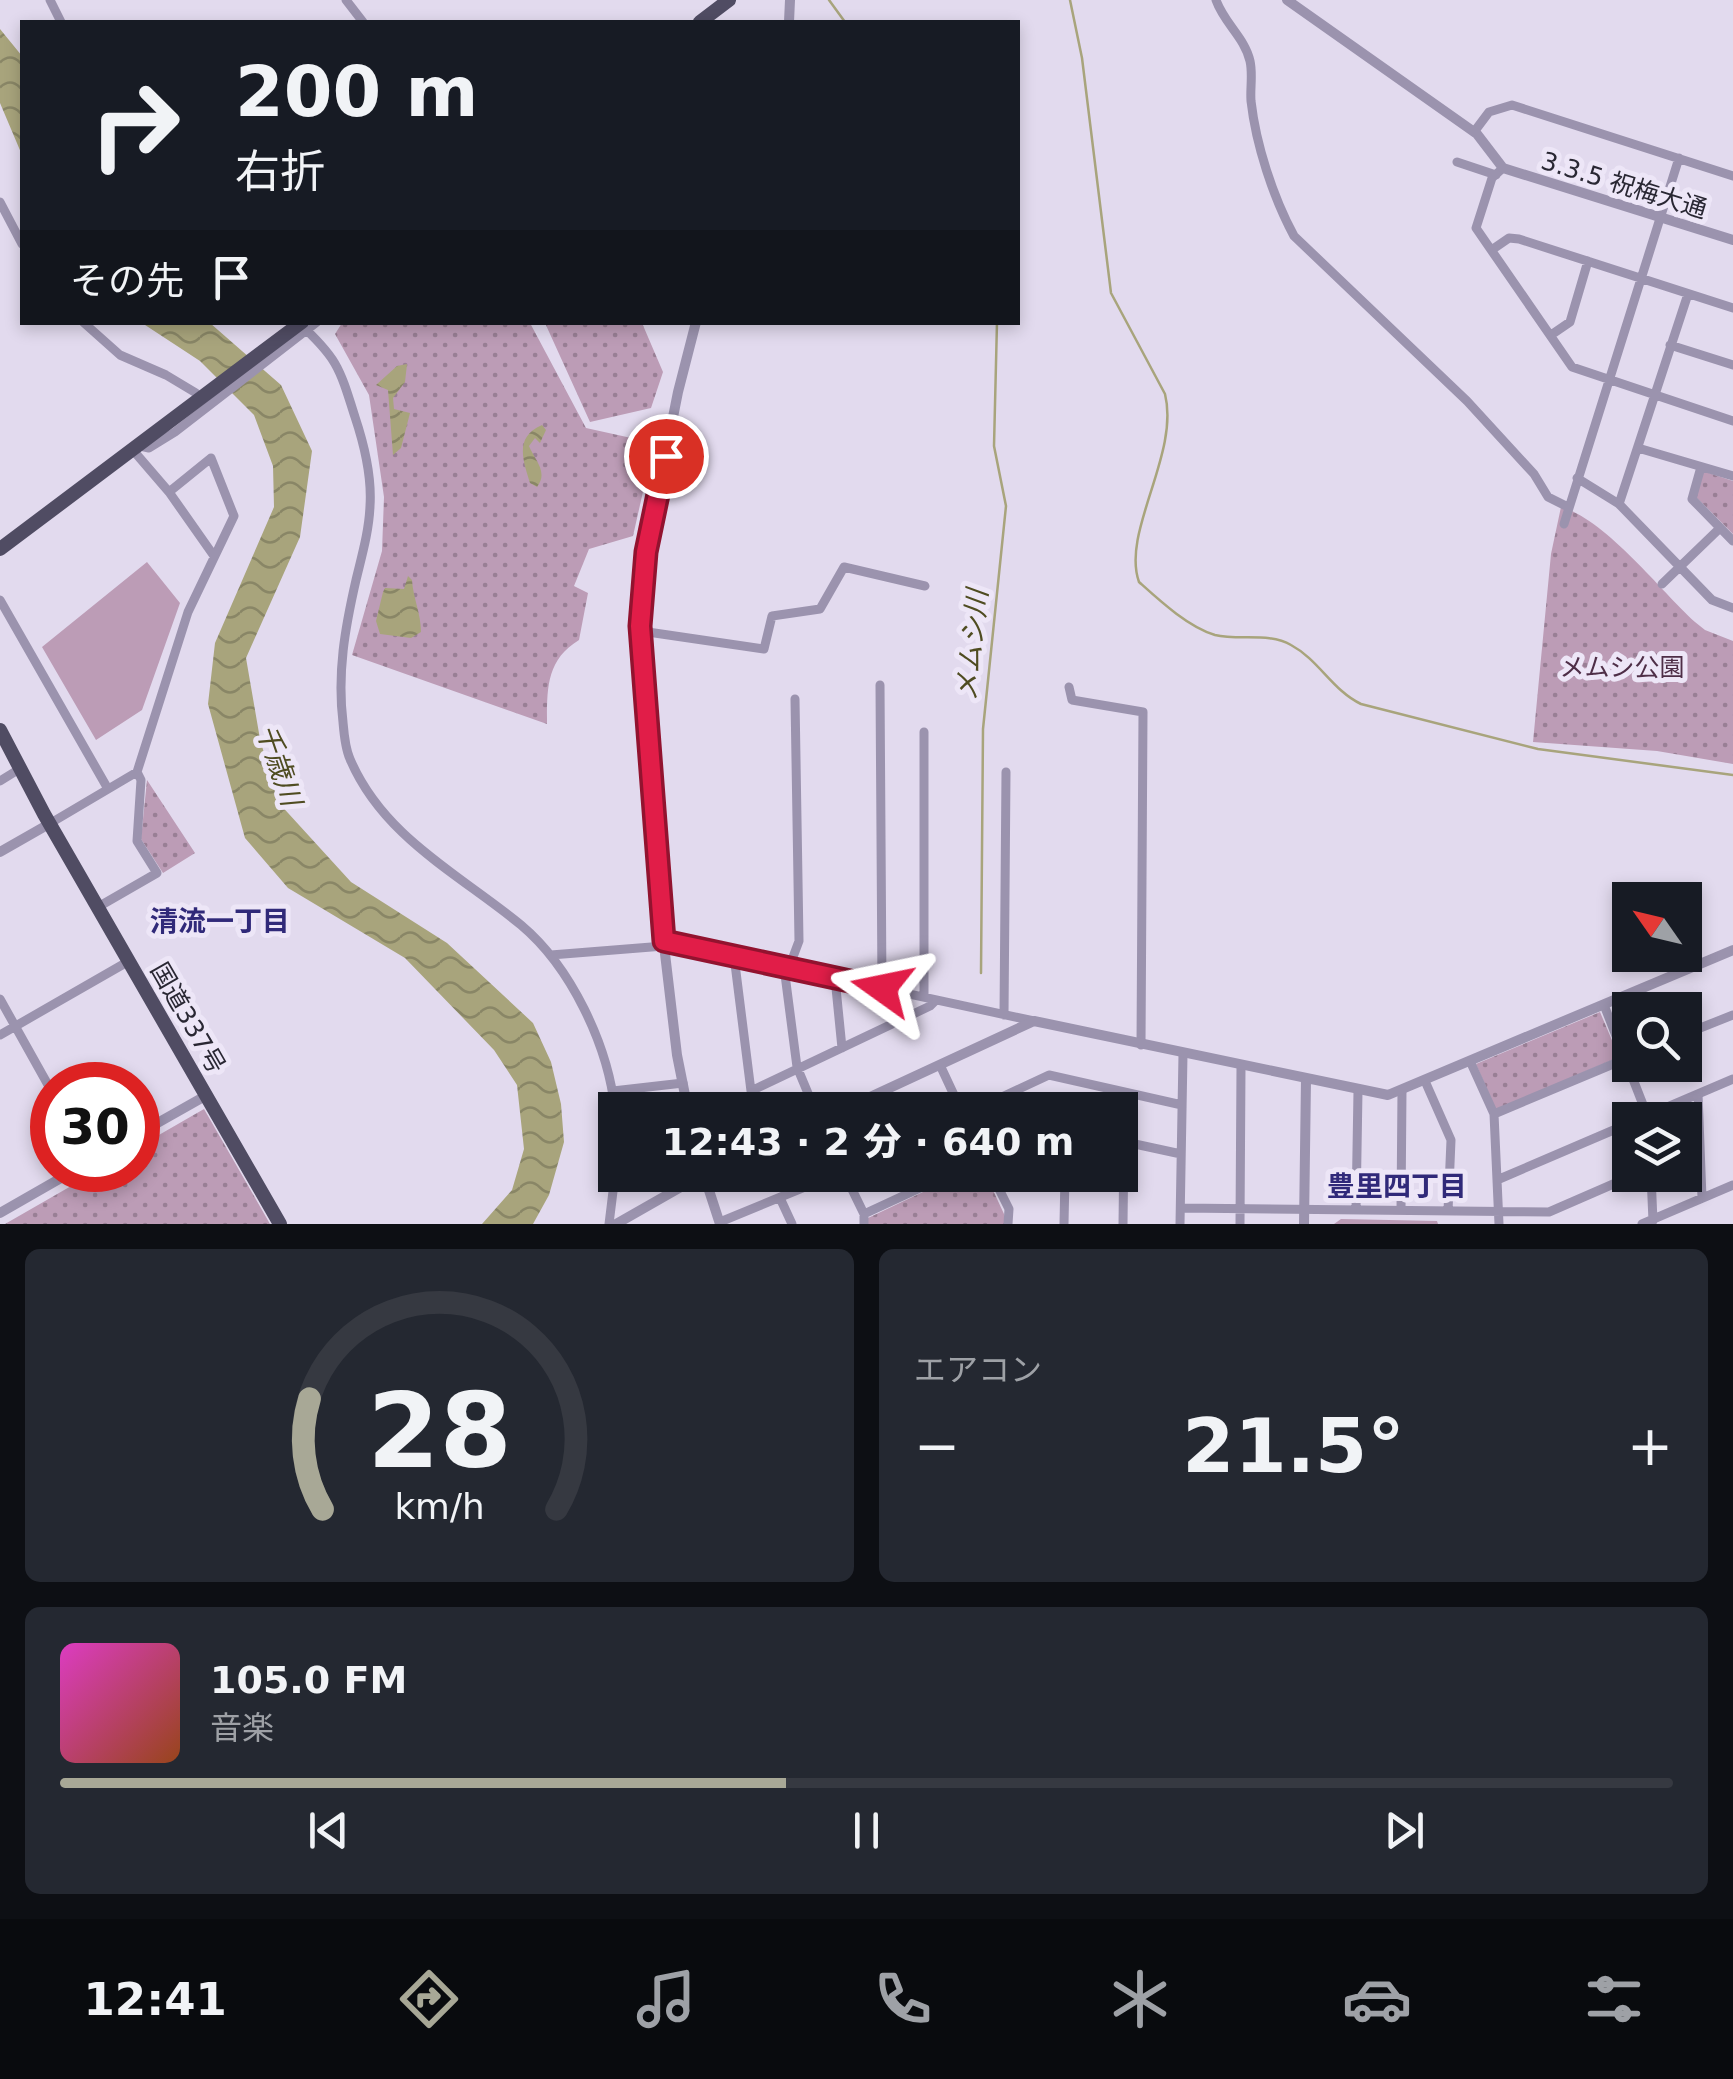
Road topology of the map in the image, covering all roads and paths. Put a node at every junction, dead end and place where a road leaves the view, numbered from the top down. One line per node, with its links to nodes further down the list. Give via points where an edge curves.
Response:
1 (346, 0): 5 (street)
2 (730, 0): 6 (highway)
3 (1216, 0): 38 (street, via 1251,64 1255,118 1294,236 1467,401 1548,497)
4 (1287, 0): 7 (street)
5 (361, 20)
6 (703, 20)
7 (1474, 132): 8 (street, via 1489,112 1512,104); 10 (street)
8 (1678, 158): 11 (street); 13 (street)
9 (1457, 162): 10 (street)
10 (1499, 172): 13 (street, 3.3.5 祝梅大通); 16 (street, via 1476,228)
11 (1733, 176)
12 (0, 202): 14 (street)
13 (1660, 218): 15 (street, 3.3.5 祝梅大通); 18 (street)
14 (20, 240)
15 (1733, 240)
16 (1493, 248): 17 (street, via 1519,238); 24 (street)
17 (1588, 261): 18 (street); 24 (street, via 1570,322)
18 (1641, 278): 19 (street); 27 (street)
19 (1688, 294): 20 (street); 25 (street)
20 (1733, 308)
21 (87, 325): 29 (street, via 120,355 166,374)
22 (302, 325): 29 (highway); 65 (street, via 338,364 360,435 371,504 340,667 348,756 401,834)
23 (695, 325): 49 (street, via 646,552)
24 (1551, 336): 27 (street, via 1572,368)
25 (1670, 345): 26 (street); 28 (street)
26 (1733, 365)
27 (1608, 381): 28 (street); 35 (street)
28 (1654, 396): 30 (street); 32 (street)
29 (195, 404): 31 (highway)
30 (1733, 421)
31 (136, 448): 36 (street); 42 (highway)
32 (1638, 448): 33 (street); 37 (street)
33 (1701, 467): 34 (street); 40 (street, via 1692,499)
34 (1733, 476)
35 (1577, 478): 37 (street); 38 (street)
36 (169, 492): 43 (street); 43 (street, via 211,458 234,516)
37 (1619, 504): 44 (street)
38 (1568, 507): 39 (street)
39 (1564, 524)
40 (1720, 528): 41 (street); 44 (street)
41 (1733, 542)
42 (0, 550)
43 (214, 556): 56 (street, via 180,634)
44 (1679, 566): 45 (street); 48 (street, via 1712,600)
45 (1662, 584)
46 (926, 586): 49 (street, via 844,567 820,610 772,616 764,649)
47 (0, 600): 59 (street)
48 (1733, 608)
49 (640, 631): 63 (street)
50 (880, 685): 70 (street)
51 (1070, 687): 82 (street, via 1072,700 1143,712)
52 (795, 699): 68 (street, via 799,941)
53 (0, 730): 55 (highway, 国道337号)
54 (924, 732): 71 (street)
55 (22, 768): 58 (street); 60 (highway, 国道337号)
56 (137, 772): 59 (street); 62 (street, via 137,841 157,873)
57 (1006, 772): 75 (street)
58 (0, 780)
59 (108, 789): 60 (street)
60 (50, 824): 61 (street); 62 (highway, 国道337号)
61 (0, 852)
62 (98, 907): 67 (highway, 国道337号)
63 (664, 943): 65 (street); 66 (street); 94 (street)
64 (1733, 950): 74 (street)
65 (551, 955): 96 (street, via 590,1024)
66 (734, 956): 68 (street); 90 (street, via 751,1092)
67 (129, 961): 79 (street); 106 (highway, 国道337号)
68 (784, 967): 69 (street); 90 (street)
69 (834, 978): 70 (street); 83 (street)
70 (882, 988): 71 (street)
71 (924, 998): 73 (street)
72 (0, 999): 79 (street)
73 (936, 1000): 75 (street); 83 (street)
74 (1604, 1006): 78 (street); 85 (street)
75 (1004, 1015): 77 (street)
76 (1733, 1015): 80 (street)
77 (1034, 1021): 82 (street); 87 (street)
78 (1612, 1023)
79 (16, 1026): 81 (street); 86 (street)
80 (1702, 1027)
81 (0, 1035)
82 (1141, 1045): 84 (street)
83 (842, 1048): 90 (street)
84 (1183, 1054): 89 (street); 108 (street)
85 (1470, 1061): 93 (street); 109 (street)
86 (36, 1062)
87 (940, 1065): 100 (street); 101 (street)
88 (1612, 1065): 109 (street)
89 (1241, 1067): 91 (street); 131 (street)
90 (798, 1069): 99 (street)
91 (1306, 1079): 97 (street); 132 (street)
92 (1733, 1079): 105 (street)
93 (1425, 1081): 95 (street); 136 (street, via 1451,1140)
94 (682, 1083): 96 (street); 98 (street)
95 (1402, 1090): 97 (street); 134 (street)
96 (613, 1091)
97 (1358, 1091): 133 (street)
98 (684, 1092)
99 (808, 1092)
100 (881, 1092)
101 (953, 1092)
102 (1013, 1092): 103 (street, via 1049,1075)
103 (1127, 1092)
104 (1138, 1094): 108 (street)
105 (1698, 1094): 107 (street); 129 (street)
106 (207, 1095): 110 (street); 142 (highway, 国道337号)
107 (1682, 1102)
108 (1182, 1104): 113 (street)
109 (1494, 1114): 114 (street)
110 (160, 1122)
111 (1612, 1131): 114 (street)
112 (1138, 1144): 113 (street)
113 (1182, 1154): 130 (street)
114 (1496, 1180): 137 (street)
115 (1612, 1185): 137 (street, via 1549,1212)
116 (1733, 1185): 129 (street)
117 (37, 1192): 138 (street)
118 (615, 1192): 143 (street)
119 (673, 1192): 135 (street)
120 (709, 1192): 141 (street)
121 (794, 1192): 128 (street)
122 (853, 1192): 139 (street)
123 (916, 1192): 139 (street)
124 (1000, 1192): 146 (street)
125 (1065, 1192): 147 (street)
126 (1123, 1192): 148 (street)
127 (1652, 1192): 140 (street)
128 (780, 1198): 141 (street); 145 (street)
129 (1702, 1198): 140 (street)
130 (1180, 1208): 131 (street); 149 (street)
131 (1240, 1209): 132 (street); 150 (street)
132 (1304, 1209): 133 (street); 151 (street)
133 (1356, 1210): 134 (street)
134 (1401, 1210): 136 (street)
135 (639, 1211): 143 (street); 144 (street)
136 (1448, 1211): 137 (street)
137 (1498, 1212): 152 (street)
138 (0, 1213)
139 (864, 1219)
140 (1653, 1222): 153 (street)
141 (720, 1223)
142 (280, 1224)
143 (613, 1224)
144 (644, 1224)
145 (792, 1224)
146 (1008, 1224)
147 (1064, 1224)
148 (1123, 1224)
149 (1180, 1224)
150 (1240, 1224)
151 (1304, 1224)
152 (1500, 1224)
153 (1642, 1224)

